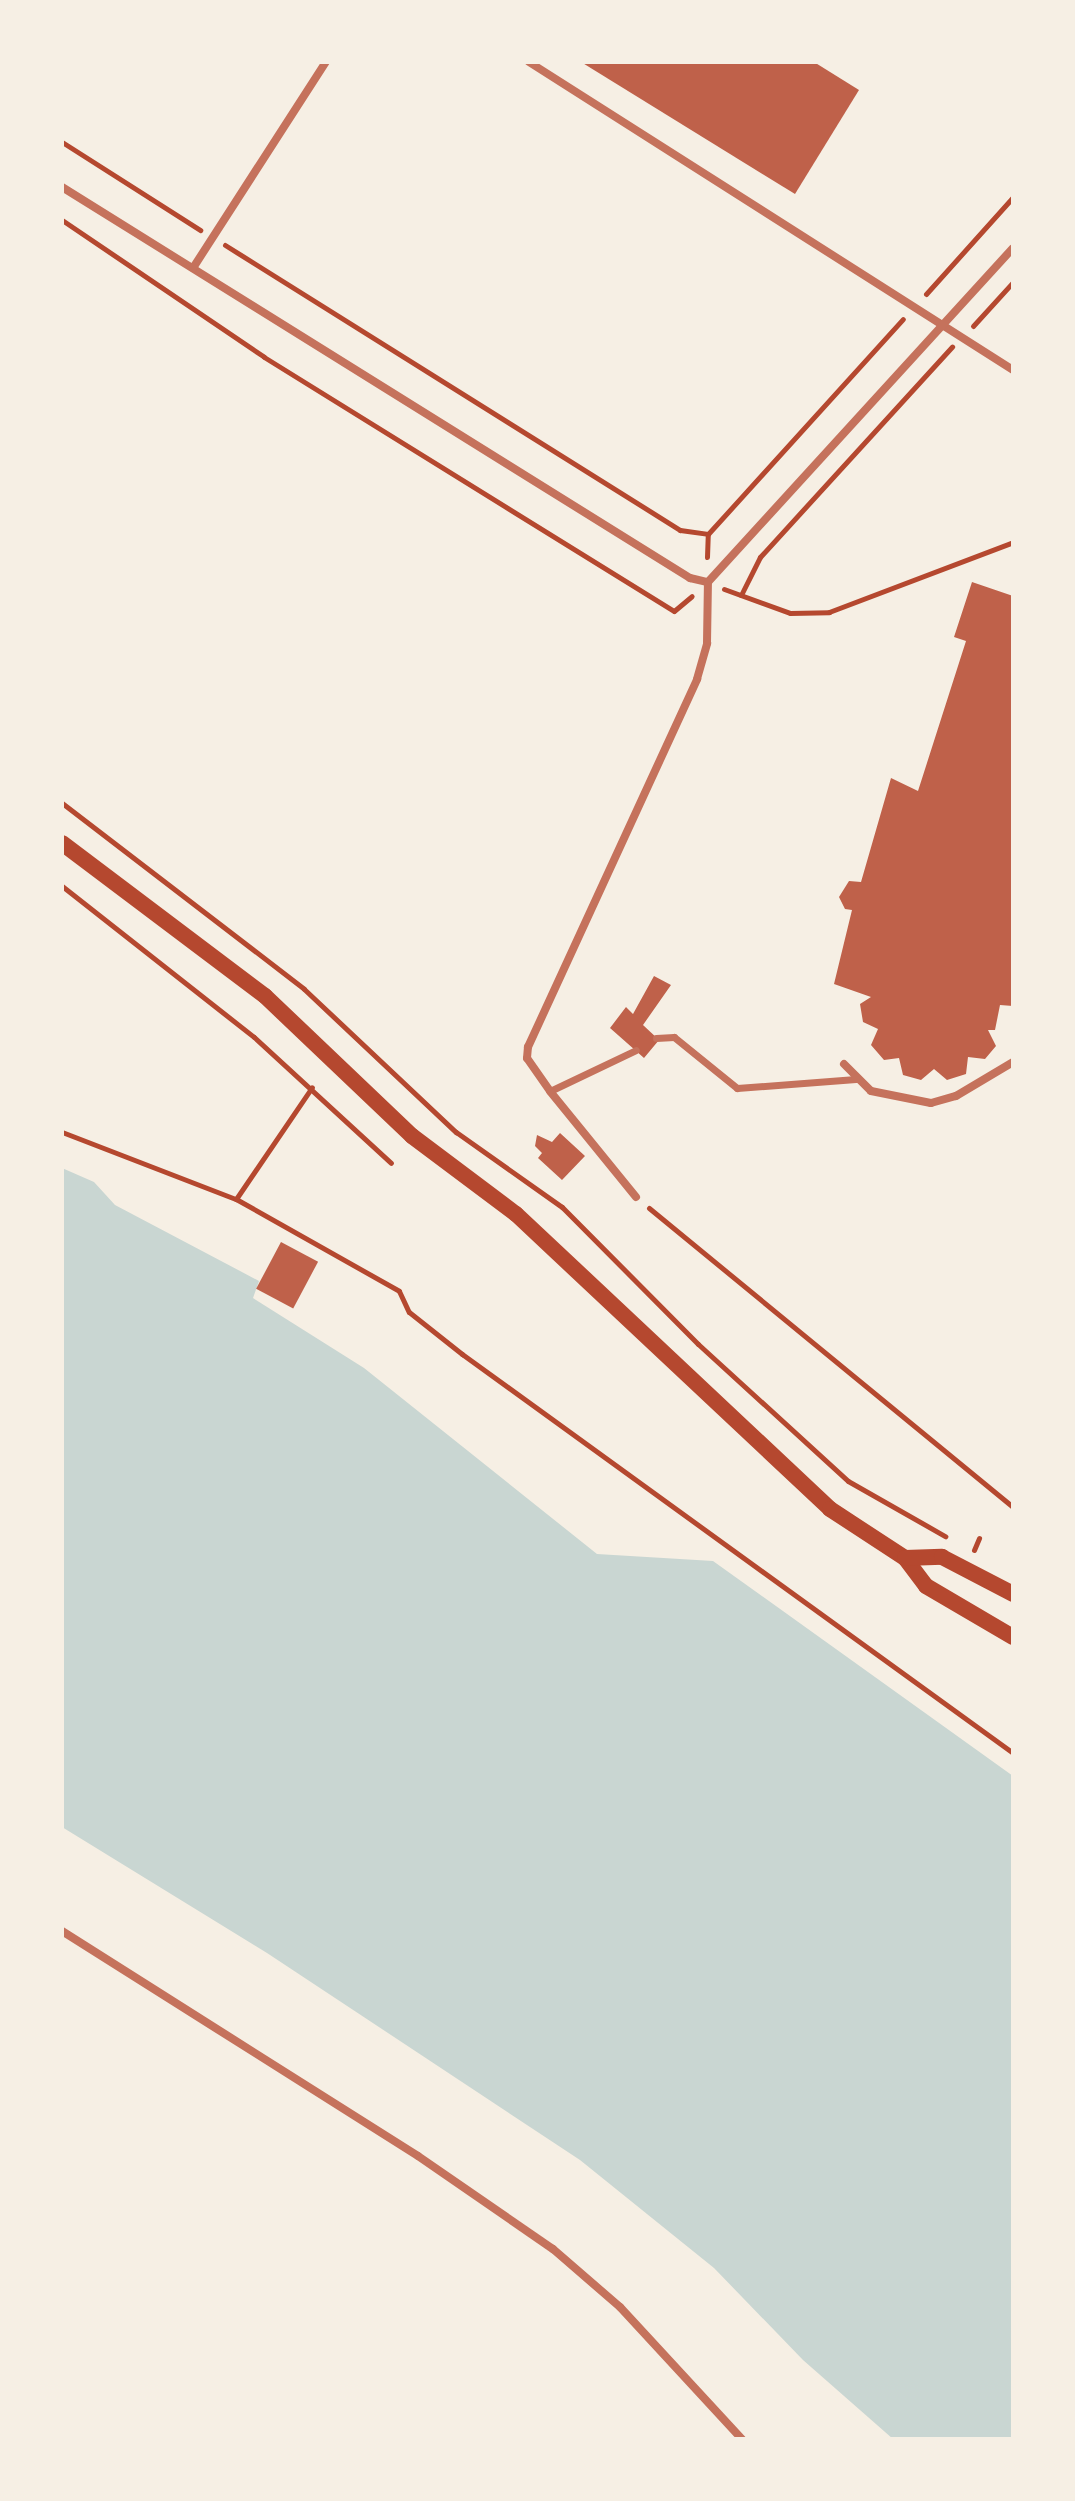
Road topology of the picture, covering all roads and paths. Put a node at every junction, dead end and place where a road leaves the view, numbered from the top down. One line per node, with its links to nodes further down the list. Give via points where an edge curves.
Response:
1 (326, 62): 10 (street)
2 (529, 62): 15 (street)
3 (62, 142): 7 (path)
4 (62, 187): 10 (street)
5 (1013, 197): 12 (path)
6 (62, 220): 20 (path, via 277,365 674,611)
7 (201, 231)
8 (222, 243): 18 (path, via 680,530)
9 (1013, 248): 15 (street)
10 (193, 268): 20 (street, via 690,578)
11 (1013, 282): 14 (path)
12 (925, 294)
13 (902, 319): 18 (path)
14 (978, 320)
15 (941, 325): 17 (street); 20 (street)
16 (945, 355): 21 (path, via 760,557)
17 (1013, 370)
18 (708, 534): 20 (path)
19 (1013, 542): 21 (path, via 829,612 790,613)
20 (708, 582): 21 (path); 31 (street, via 707,643 697,679 528,1047 527,1058)
21 (741, 595)
22 (62, 803): 37 (path, via 304,989 456,1132 562,1207 698,1344 848,1481)
23 (62, 843): 42 (main road, via 265,996 412,1136 547,1241 830,1509)
24 (62, 886): 30 (path)
25 (656, 1038): 29 (street, via 674,1037 737,1088)
26 (636, 1050): 31 (street)
27 (1013, 1062): 29 (street, via 956,1096 931,1103 890,1098)
28 (844, 1064): 29 (street)
29 (856, 1079)
30 (312, 1087): 33 (path); 35 (path)
31 (550, 1091): 34 (street)
32 (62, 1132): 35 (path)
33 (391, 1163)
34 (636, 1197): 36 (path)
35 (236, 1199): 45 (path, via 399,1291 409,1312 462,1354)
36 (1013, 1507)
37 (949, 1538)
38 (979, 1538): 40 (path)
39 (962, 1544): 40 (path)
40 (974, 1550): 41 (path)
41 (984, 1555)
42 (905, 1558): 43 (main road, via 942,1557); 44 (main road, via 926,1586)
43 (1013, 1594)
44 (1013, 1637)
45 (1013, 1753)
46 (62, 1931): 47 (street, via 418,2156 553,2249 620,2307)
47 (742, 2439)

